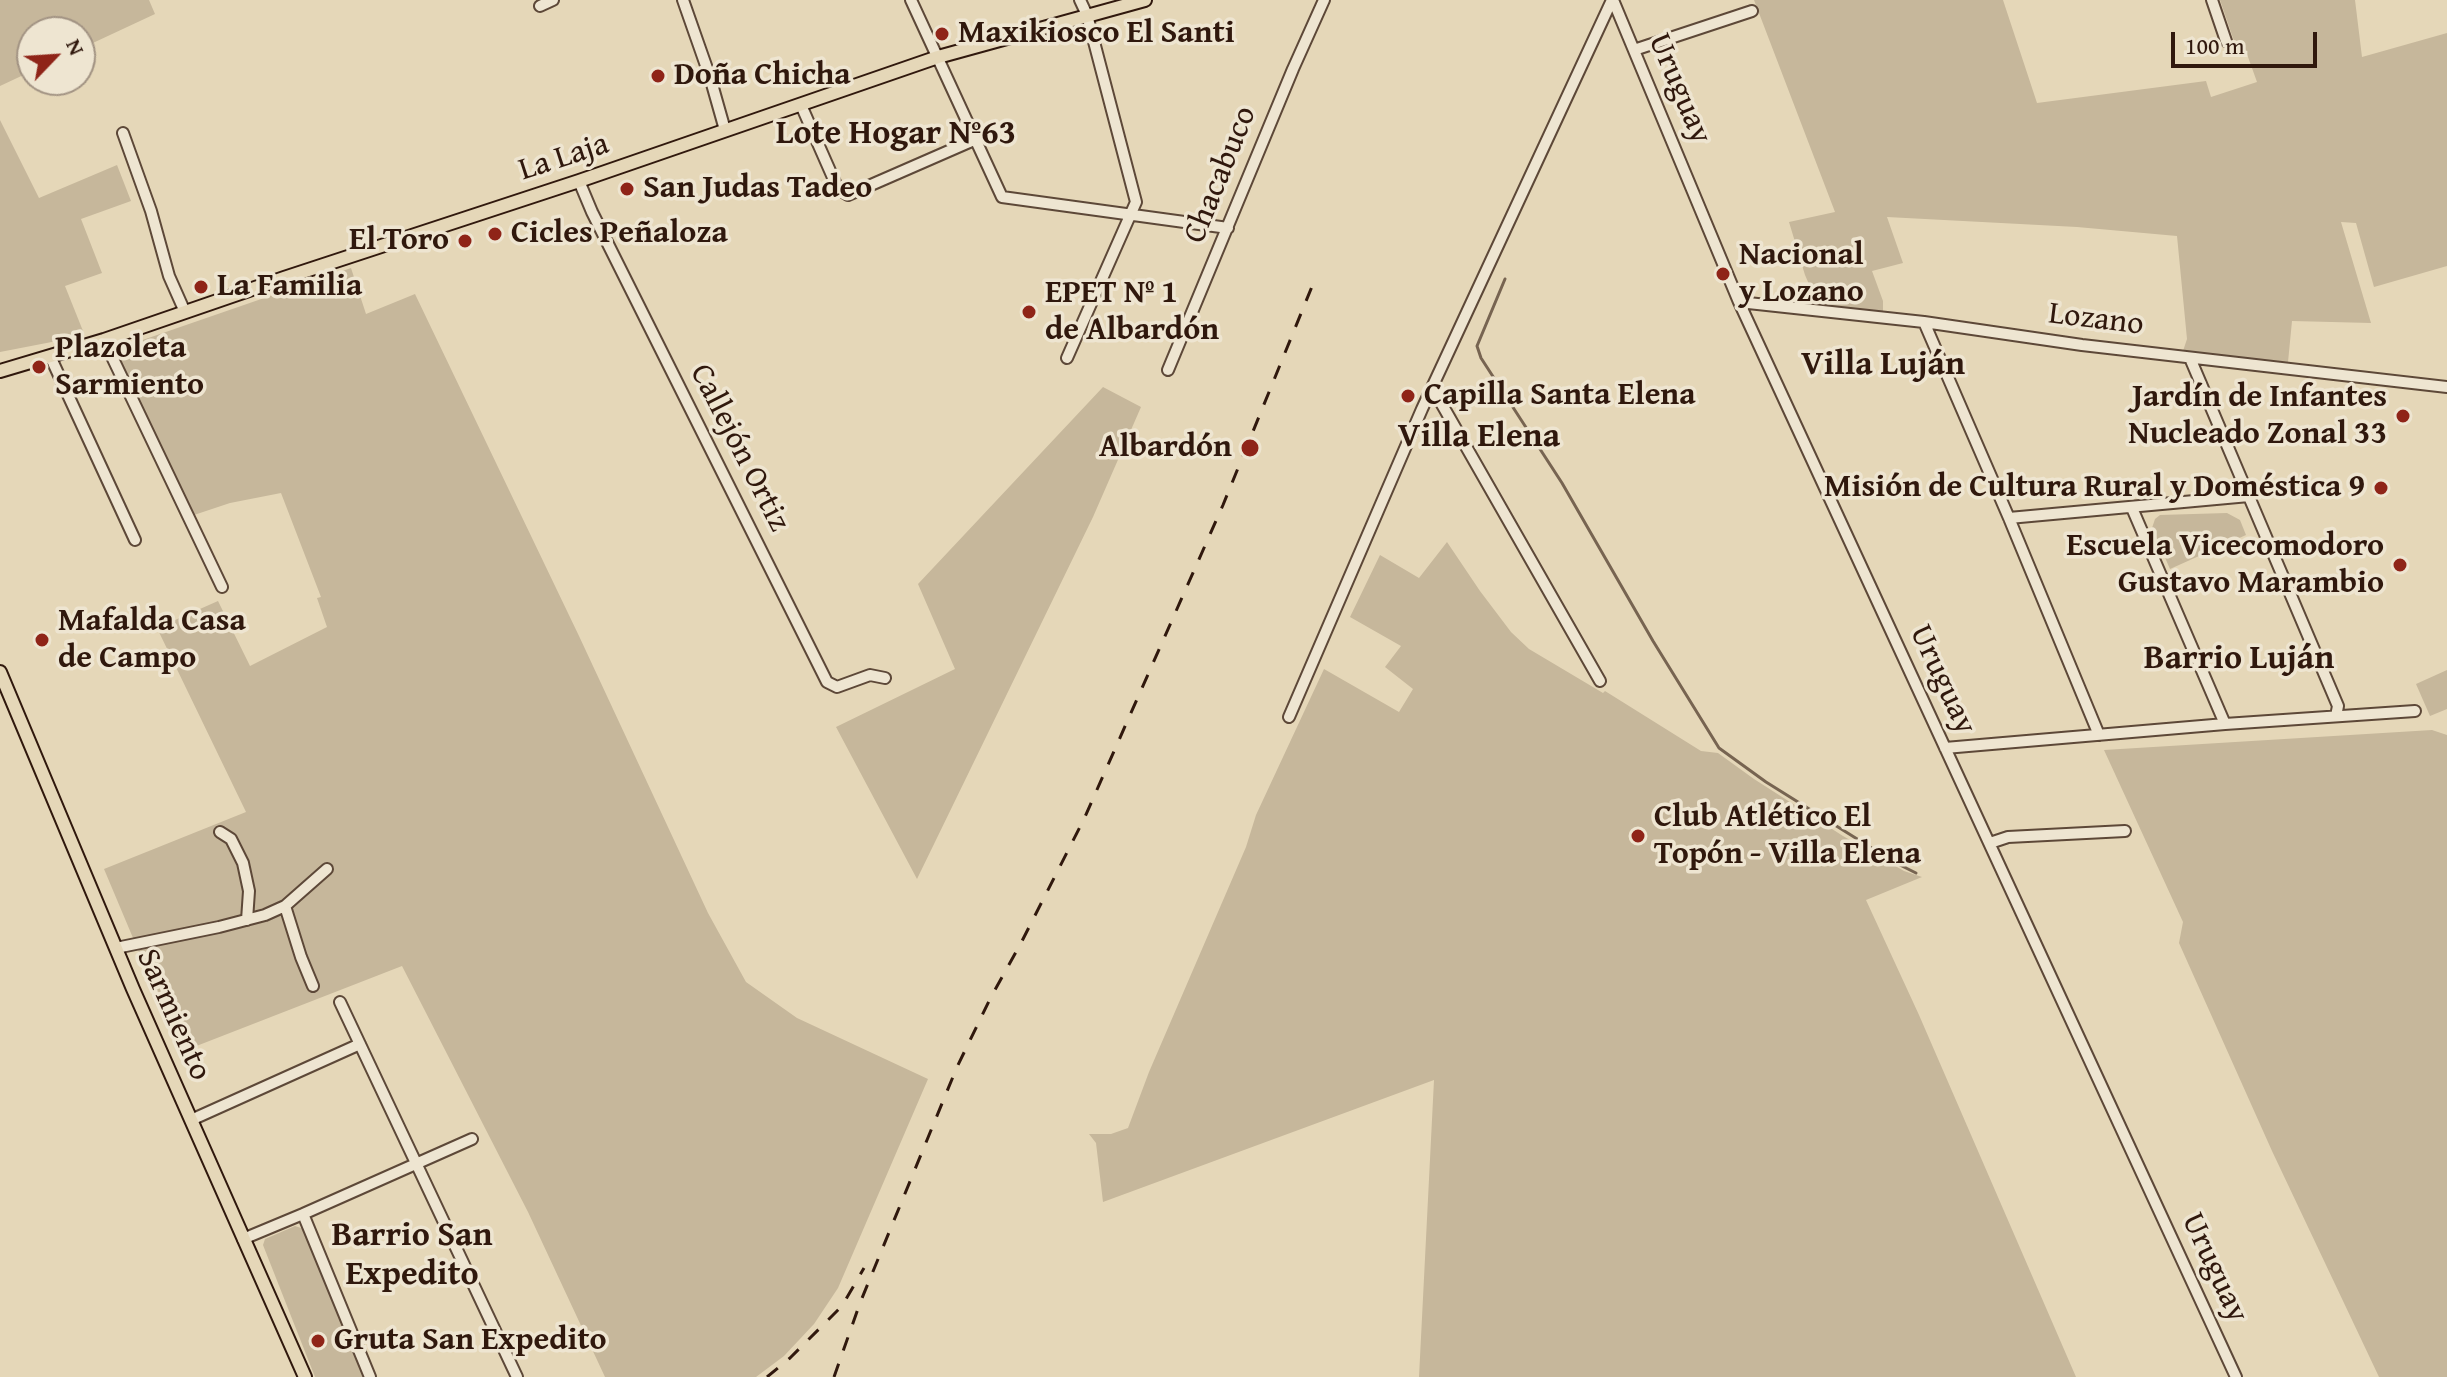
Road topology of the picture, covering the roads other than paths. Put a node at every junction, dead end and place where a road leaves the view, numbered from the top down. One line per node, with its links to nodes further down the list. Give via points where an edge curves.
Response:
1 (553, 0): 9 (street)
2 (683, 0): 16 (street)
3 (911, 0): 14 (street)
4 (1080, 0): 11 (street)
5 (1145, 0): 11 (main road, La Laja)
6 (1324, 0): 21 (street, Chacabuco)
7 (1612, 0): 13 (street, Uruguay); 31 (street)
8 (2212, 0): 12 (street)
9 (540, 6)
10 (1752, 11): 13 (street)
11 (1087, 15): 14 (main road, La Laja); 20 (street, via 1136,202)
12 (2226, 41)
13 (1634, 50): 22 (street, Uruguay)
14 (938, 57): 15 (main road, La Laja); 18 (street)
15 (801, 105): 16 (main road, La Laja); 18 (street, via 838,189 848,195)
16 (725, 130): 19 (main road, La Laja)
17 (123, 133): 23 (street)
18 (974, 140): 20 (street, via 1002,197)
19 (579, 181): 23 (main road, La Laja); 39 (street, Callejón Ortiz, via 827,682 837,687 870,675)
20 (1130, 216): 21 (street); 27 (street)
21 (1228, 228): 29 (street, Chacabuco)
22 (1739, 302): 24 (street, Lozano); 46 (street, Uruguay)
23 (185, 312): 25 (main road, La Laja)
24 (1924, 322): 28 (street, Lozano); 35 (street)
25 (104, 340): 26 (main road, La Laja); 37 (street)
26 (50, 356): 30 (main road, La Laja); 36 (street)
27 (1067, 358)
28 (2190, 358): 32 (street, Lozano); 33 (street)
29 (1168, 370)
30 (0, 372)
31 (1432, 387): 40 (street); 43 (street)
32 (2447, 387)
33 (2249, 496): 34 (street); 42 (street, via 2338,706)
34 (2132, 508): 35 (street); 44 (street)
35 (2009, 518): 45 (street)
36 (135, 540)
37 (222, 587)
38 (0, 672): 53 (main road, Sarmiento)
39 (885, 678)
40 (1600, 681)
41 (2415, 711): 42 (street)
42 (2336, 716): 44 (street)
43 (1289, 717)
44 (2225, 724): 45 (street)
45 (2099, 735): 46 (street)
46 (1945, 748): 49 (street, Uruguay)
47 (2125, 831): 49 (street, via 2008,837)
48 (220, 832): 52 (street, via 231,839 243,863 249,891)
49 (1990, 843): 65 (street, Uruguay)
50 (327, 869): 51 (street)
51 (285, 906): 52 (street); 54 (street)
52 (247, 920): 53 (street)
53 (116, 948): 57 (main road, Sarmiento)
54 (313, 986)
55 (340, 1002): 56 (street)
56 (360, 1044): 57 (street); 59 (street)
57 (191, 1120): 61 (main road, Sarmiento)
58 (472, 1139): 59 (street)
59 (417, 1164): 60 (street); 64 (street)
60 (303, 1214): 61 (street); 63 (street)
61 (243, 1239): 62 (main road, Sarmiento)
62 (305, 1377)
63 (370, 1377)
64 (517, 1377)
65 (2236, 1377)

